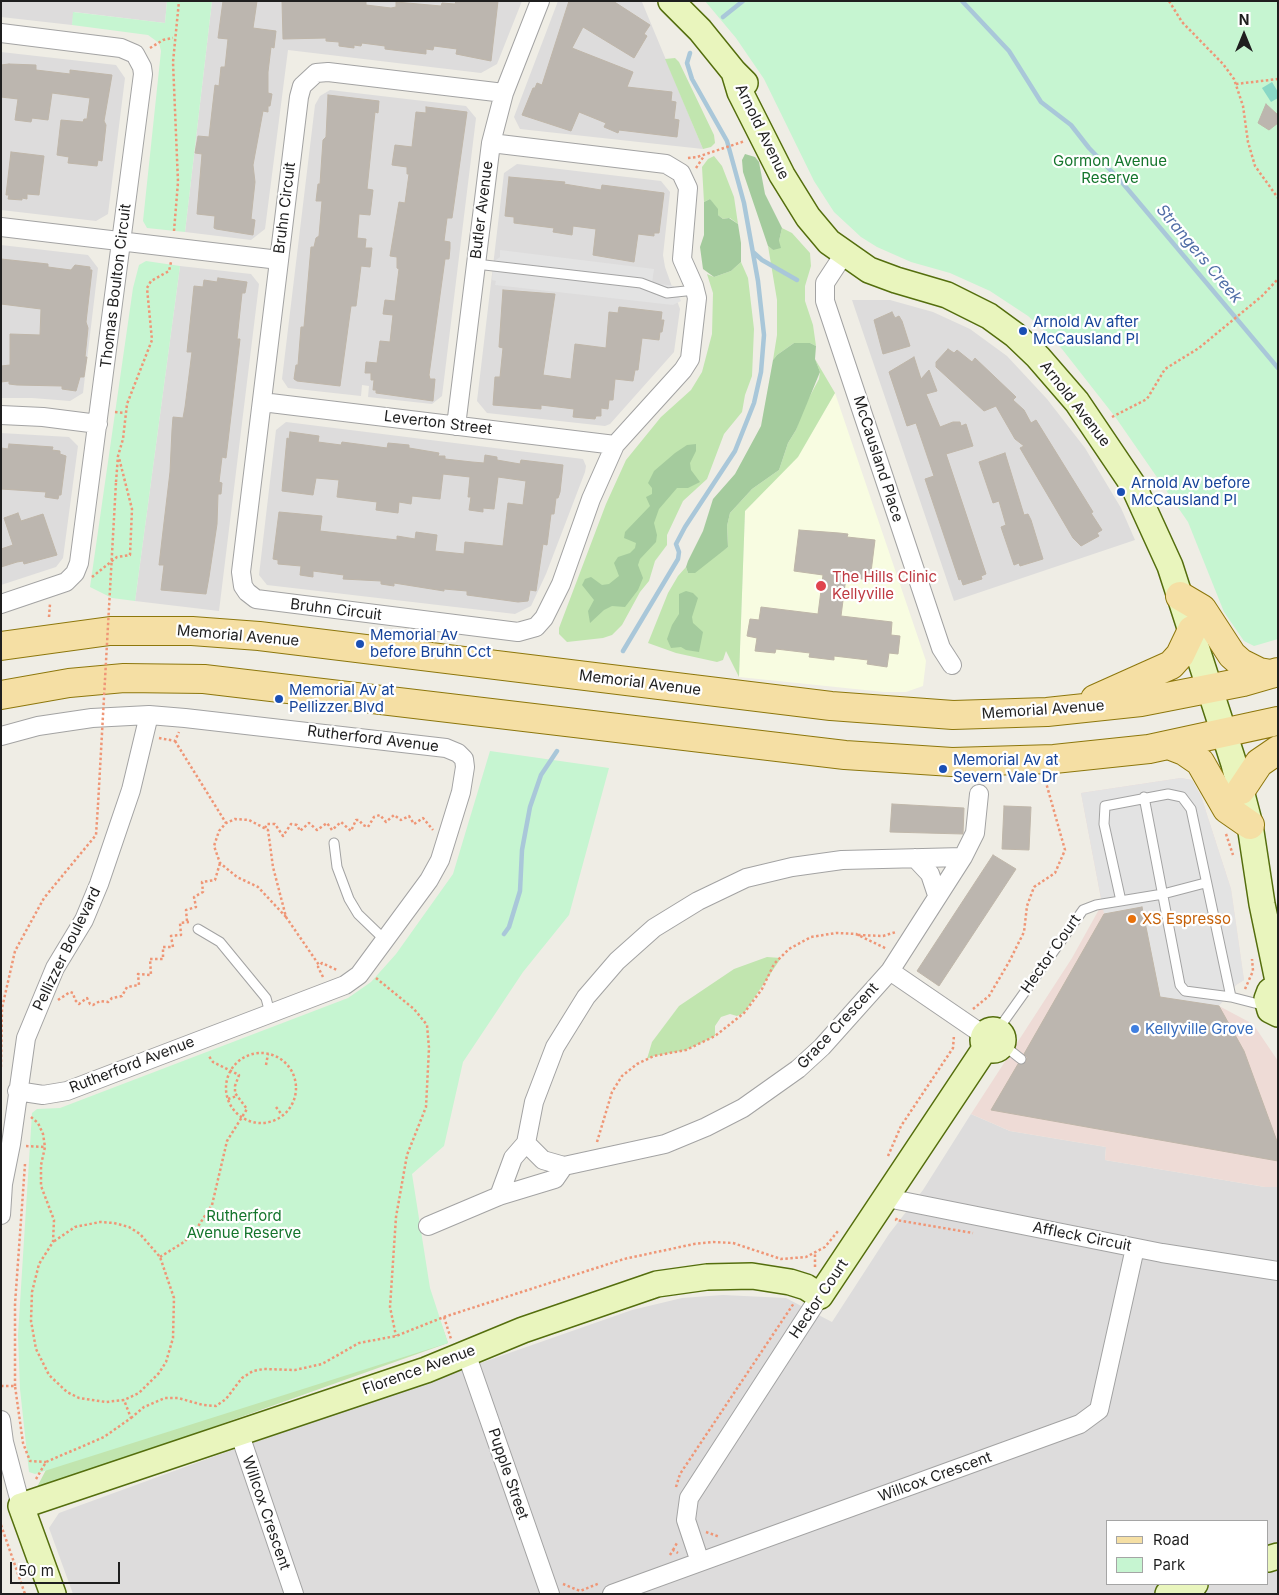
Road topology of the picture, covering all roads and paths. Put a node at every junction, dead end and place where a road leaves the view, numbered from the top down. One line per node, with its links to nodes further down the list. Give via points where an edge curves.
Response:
1 (179, 1): 6 (path)
2 (540, 1): 10 (street, Butler Avenue)
3 (671, 1): 20 (street, Arnold Avenue, via 750,87 774,127 787,160 792,191 818,230)
4 (1169, 1): 9 (path, via 1182,22 1223,64)
5 (1, 34): 7 (street, via 121,48 135,54)
6 (174, 38): 7 (path, via 162,40); 18 (path, via 178,182)
7 (139, 60): 19 (street, Thomas Boulton Circuit, via 143,74)
8 (1278, 78): 9 (path)
9 (1236, 84): 16 (path, via 1251,154 1261,177)
10 (504, 93): 11 (street, Butler Avenue); 22 (street, Bruhn Circuit, via 328,72 310,76 298,97)
11 (491, 143): 23 (street, Butler Avenue); 25 (street, Bruhn Circuit, via 677,168 685,177 688,188 682,259)
12 (740, 143): 13 (path)
13 (705, 155): 14 (path); 15 (path)
14 (684, 158)
15 (695, 170)
16 (1278, 198)
17 (1, 227): 19 (street)
18 (174, 239)
19 (122, 242): 22 (street); 29 (street, Thomas Boulton Circuit)
20 (844, 254): 35 (street, Arnold Avenue, via 883,276 933,290 976,309 1015,335 1038,357 1091,420 1132,485 1159,540); 41 (street, McCausland Place, via 825,283 825,301 941,648)
21 (172, 256): 27 (path, via 169,271 151,281 147,288 152,340 130,394)
22 (279, 260): 26 (street, Bruhn Circuit)
23 (476, 264): 25 (lane, via 641,284 667,293); 31 (street, Butler Avenue)
24 (1278, 279): 30 (path, via 1206,342 1165,369 1147,399)
25 (695, 290): 32 (street, Bruhn Circuit, via 697,310 690,359)
26 (262, 402): 31 (street, Leverton Street); 32 (street, Bruhn Circuit, via 241,572 244,586 251,596 262,601 518,632 536,627 552,603)
27 (126, 413): 29 (path); 33 (path)
28 (1, 415): 29 (street)
29 (103, 417): 37 (street, Thomas Boulton Circuit, via 76,573 66,582)
30 (1110, 418)
31 (456, 426): 32 (street, Leverton Street)
32 (615, 445)
33 (118, 456): 34 (path, via 132,509 130,555 116,557); 94 (path, bridge, via 96,835 44,898 15,951 2,1008)
34 (86, 582)
35 (1180, 596): 39 (street, Arnold Avenue); 42 (main road, via 1202,609 1232,655 1241,663 1259,672)
36 (52, 600): 38 (path)
37 (1, 604)
38 (49, 617)
39 (1192, 630): 43 (street, Arnold Avenue); 45 (main road, via 1180,655 1171,665)
40 (1, 646): 45 (main road, Memorial Avenue, via 110,631 192,631 259,636 881,711 953,715)
41 (952, 664)
42 (1274, 673): 43 (main road, Memorial Avenue)
43 (1211, 689): 45 (main road, Memorial Avenue); 49 (street, Arnold Avenue)
44 (1, 695): 53 (main road, via 107,680 204,679 845,755 922,761 1008,762)
45 (1074, 710)
46 (150, 715): 50 (street, Rutherford Avenue, via 92,718 38,726); 77 (street, Rutherford Avenue, via 371,738 446,748 458,753 464,759 465,778 440,860); 96 (street, Pellizzer Boulevard, via 131,790 99,884 84,920 55,968 26,1038)
47 (1278, 721): 49 (main road)
48 (179, 732): 52 (path)
49 (1225, 734): 53 (main road); 56 (street, Arnold Avenue)
50 (1, 736)
51 (159, 738): 52 (path)
52 (175, 741): 59 (path)
53 (1171, 746): 60 (main road, via 1200,762)
54 (1278, 750): 56 (main road, via 1259,763)
55 (1043, 773): 89 (path, via 1065,850 1055,873 1034,887 1026,906 1024,932 1010,962 989,996)
56 (1241, 790): 60 (street, Arnold Avenue)
57 (979, 794): 64 (street, Grace Crescent, via 975,834)
58 (1144, 797): 68 (lane, via 1168,794 1182,797 1192,809); 70 (lane); 71 (lane, via 1105,806 1104,824)
59 (226, 823): 61 (path, via 243,819); 66 (path, via 219,831 214,846)
60 (1237, 826): 67 (path); 85 (street, Arnold Avenue, via 1262,904)
61 (265, 828): 62 (path, via 274,824 283,836 291,824 297,825 300,831 309,824 317,830 327,824 332,830 341,822 351,831 356,820 368,827 374,817 380,815 386,822 394,815 402,820 409,816 414,824 423,818); 72 (path, via 270,837 272,867)
62 (433, 830)
63 (334, 843): 77 (lane, via 337,867 349,899 358,914)
64 (963, 857): 65 (street); 69 (street, Grace Crescent)
65 (914, 858): 69 (street, via 930,874); 103 (street, via 834,861 746,878 698,901 654,928 617,961 586,997 555,1047 534,1102)
66 (220, 863): 72 (path, via 237,877 258,887); 73 (path, via 215,880 202,882 203,892 194,897 196,907 186,910)
67 (1236, 864)
68 (1205, 883): 70 (lane, Hector Court); 86 (lane)
69 (937, 894): 79 (street, Grace Crescent)
70 (1163, 894): 71 (lane, Hector Court); 86 (lane, via 1182,989)
71 (1121, 901): 91 (lane, Hector Court, via 1096,905 1076,917)
72 (286, 917): 80 (path)
73 (187, 921): 74 (path); 87 (path, via 180,923 181,935 171,936 173,947 162,947 163,959 150,959 151,975 138,974 138,984 127,987 122,996 93,1004 87,998 77,1003 72,992)
74 (198, 929): 88 (lane, via 220,942 266,998)
75 (898, 932): 76 (path, via 883,936)
76 (856, 934): 79 (path); 105 (path, via 811,937 789,949 774,964 762,989 730,1025 686,1050 654,1056 637,1064 622,1076 612,1092)
77 (386, 941): 81 (street, Rutherford Avenue)
78 (1251, 952): 86 (path, via 1253,971 1249,982)
79 (900, 955): 83 (street, Grace Crescent)
80 (320, 965): 82 (path, via 326,964); 84 (path, via 319,972)
81 (365, 969): 88 (street, Rutherford Avenue, via 345,985); 121 (path, via 414,1009 427,1026 429,1048 426,1107 407,1155 396,1217 390,1307)
82 (337, 970)
83 (890, 971): 89 (street, Grace Crescent); 105 (street, Grace Crescent, via 798,1069 743,1108 665,1144)
84 (323, 977)
85 (1274, 996): 86 (lane); 86 (lane)
86 (1235, 998)
87 (57, 999)
88 (270, 1013): 90 (street, Rutherford Avenue)
89 (960, 1020): 91 (street, Grace Crescent); 106 (path, via 953,1048 901,1126)
90 (201, 1039): 95 (path, via 208,1057); 96 (street, Rutherford Avenue, via 60,1093 43,1095)
91 (998, 1043): 109 (street, Hector Court)
92 (268, 1054): 93 (path); 95 (path, via 247,1056); 100 (path, via 282,1061 295,1080 292,1103)
93 (266, 1065)
94 (1, 1067)
95 (231, 1070): 97 (path, via 239,1075); 98 (path, via 226,1085)
96 (17, 1091): 110 (street, Pellizzer Boulevard)
97 (236, 1096): 98 (path); 102 (path, via 247,1109)
98 (228, 1099): 102 (path)
99 (276, 1107): 100 (path)
100 (282, 1115): 102 (path, via 263,1122)
101 (29, 1116): 104 (path, via 41,1128)
102 (243, 1118): 117 (path, via 227,1141 212,1205 184,1242)
103 (526, 1143): 107 (street, via 543,1160); 108 (street, via 513,1158)
104 (45, 1147): 114 (path, via 41,1186 54,1220); 124 (path, via 26,1146 17,1262)
105 (592, 1160): 107 (street, Grace Crescent)
106 (885, 1162)
107 (564, 1166): 108 (street, Grace Crescent, via 555,1179)
108 (499, 1196): 111 (street, Grace Crescent)
109 (893, 1214): 113 (path); 115 (street, Affleck Circuit); 120 (street, Hector Court)
110 (1, 1215)
111 (428, 1226)
112 (840, 1228): 116 (path)
113 (975, 1233)
114 (53, 1242): 117 (path, via 75,1227 114,1223 140,1234); 125 (path, via 39,1264 32,1292 33,1336 42,1364 58,1385 78,1398 106,1402)
115 (1135, 1248): 119 (street, Affleck Circuit); 138 (street, Willcox Crescent, via 1099,1410 1080,1424)
116 (815, 1254): 118 (path); 121 (path, via 781,1259 733,1243 694,1244 594,1268)
117 (160, 1257): 125 (path, via 174,1298 173,1338 160,1373 139,1393)
118 (814, 1268)
119 (1278, 1271)
120 (809, 1296): 122 (street, Florence Avenue, via 806,1287 752,1276 708,1277 657,1284 532,1327); 130 (path, via 680,1474); 138 (street, Hector Court, via 689,1498 686,1520)
121 (396, 1336): 126 (path, via 358,1342 322,1364 295,1370 259,1369 236,1383 226,1399 216,1406 164,1398 144,1407)
122 (466, 1354): 128 (street, Florence Avenue); 143 (street, Pupple Street)
123 (1, 1386): 124 (path)
124 (15, 1386): 129 (path, via 23,1442 30,1461)
125 (124, 1400): 126 (path)
126 (131, 1418): 129 (path, via 104,1437)
127 (1, 1420): 131 (street)
128 (239, 1432): 131 (street, Florence Avenue); 147 (street, Willcox Crescent)
129 (46, 1462): 131 (path)
130 (676, 1490)
131 (21, 1506): 146 (street)
132 (1, 1525): 145 (path)
133 (704, 1531): 134 (path)
134 (712, 1534): 136 (path); 138 (path)
135 (676, 1536): 137 (path, via 678,1544)
136 (723, 1538)
137 (673, 1550): 138 (path); 139 (path, via 671,1555)
138 (698, 1555): 142 (street, Willcox Crescent)
139 (662, 1558)
140 (1192, 1585): 149 (street)
141 (570, 1587): 143 (path); 144 (path); 148 (path)
142 (610, 1587): 144 (path)
143 (556, 1588)
144 (580, 1592)
145 (25, 1594)
146 (53, 1594)
147 (294, 1594)
148 (566, 1594)
149 (1168, 1594)

